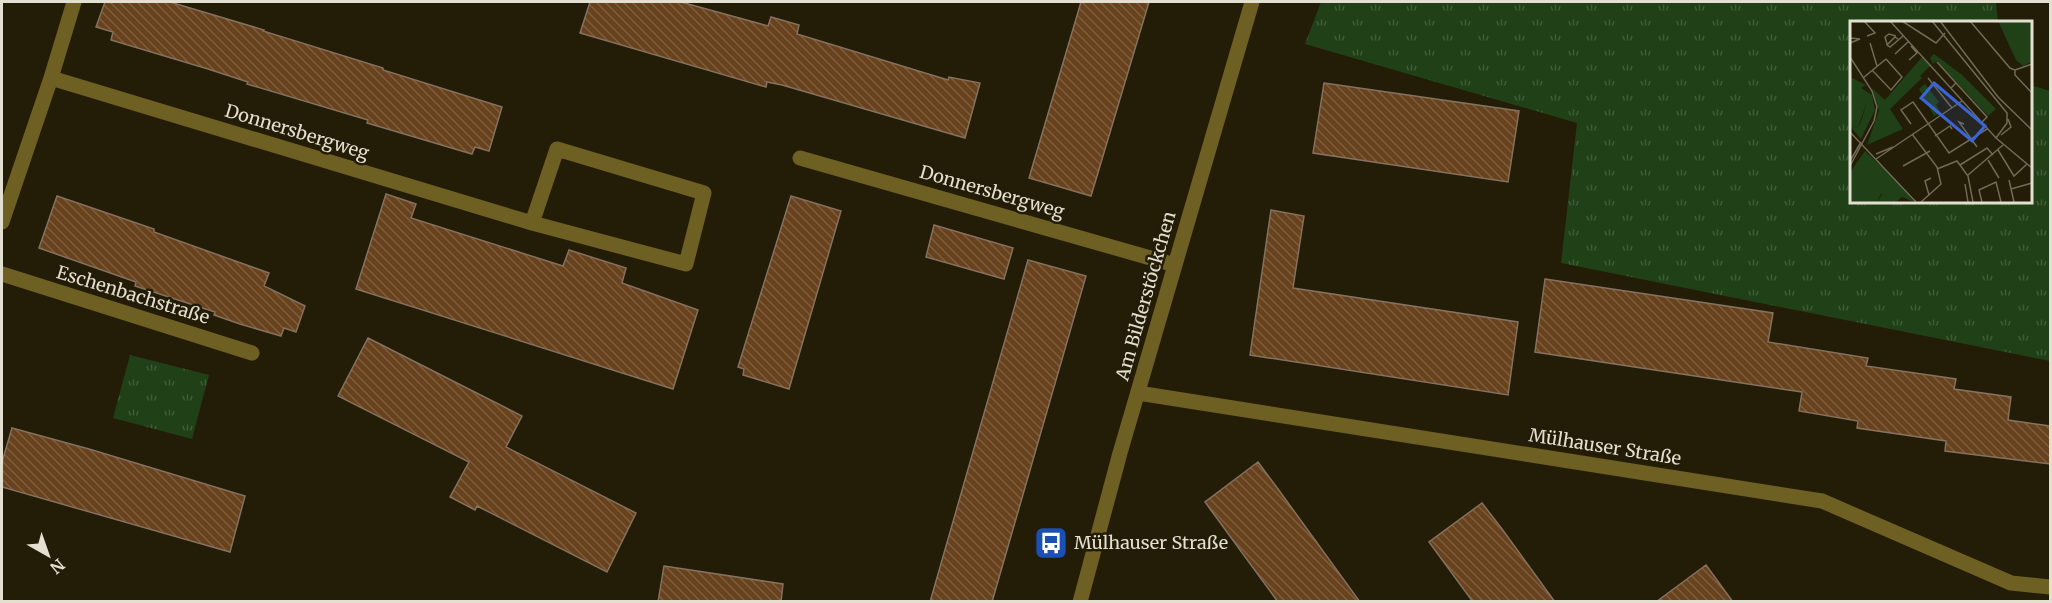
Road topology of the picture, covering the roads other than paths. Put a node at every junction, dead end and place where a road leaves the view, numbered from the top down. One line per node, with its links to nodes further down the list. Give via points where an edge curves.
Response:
1 (74, 2): 3 (street)
2 (1251, 2): 7 (street, Am Bilderstöckchen)
3 (51, 78): 5 (street); 6 (street, Donnersbergweg)
4 (800, 158): 7 (street, Donnersbergweg)
5 (2, 222)
6 (532, 223): 6 (street, Donnersbergweg, via 557,149 704,193 686,264)
7 (1174, 265): 10 (street, Am Bilderstöckchen)
8 (2, 274): 9 (street, Eschenbachstraße)
9 (252, 353)
10 (1138, 393): 11 (street, Mülhauser Straße, via 1822,501 2011,583); 12 (street, Am Bilderstöckchen)
11 (2050, 587)
12 (1080, 602)

